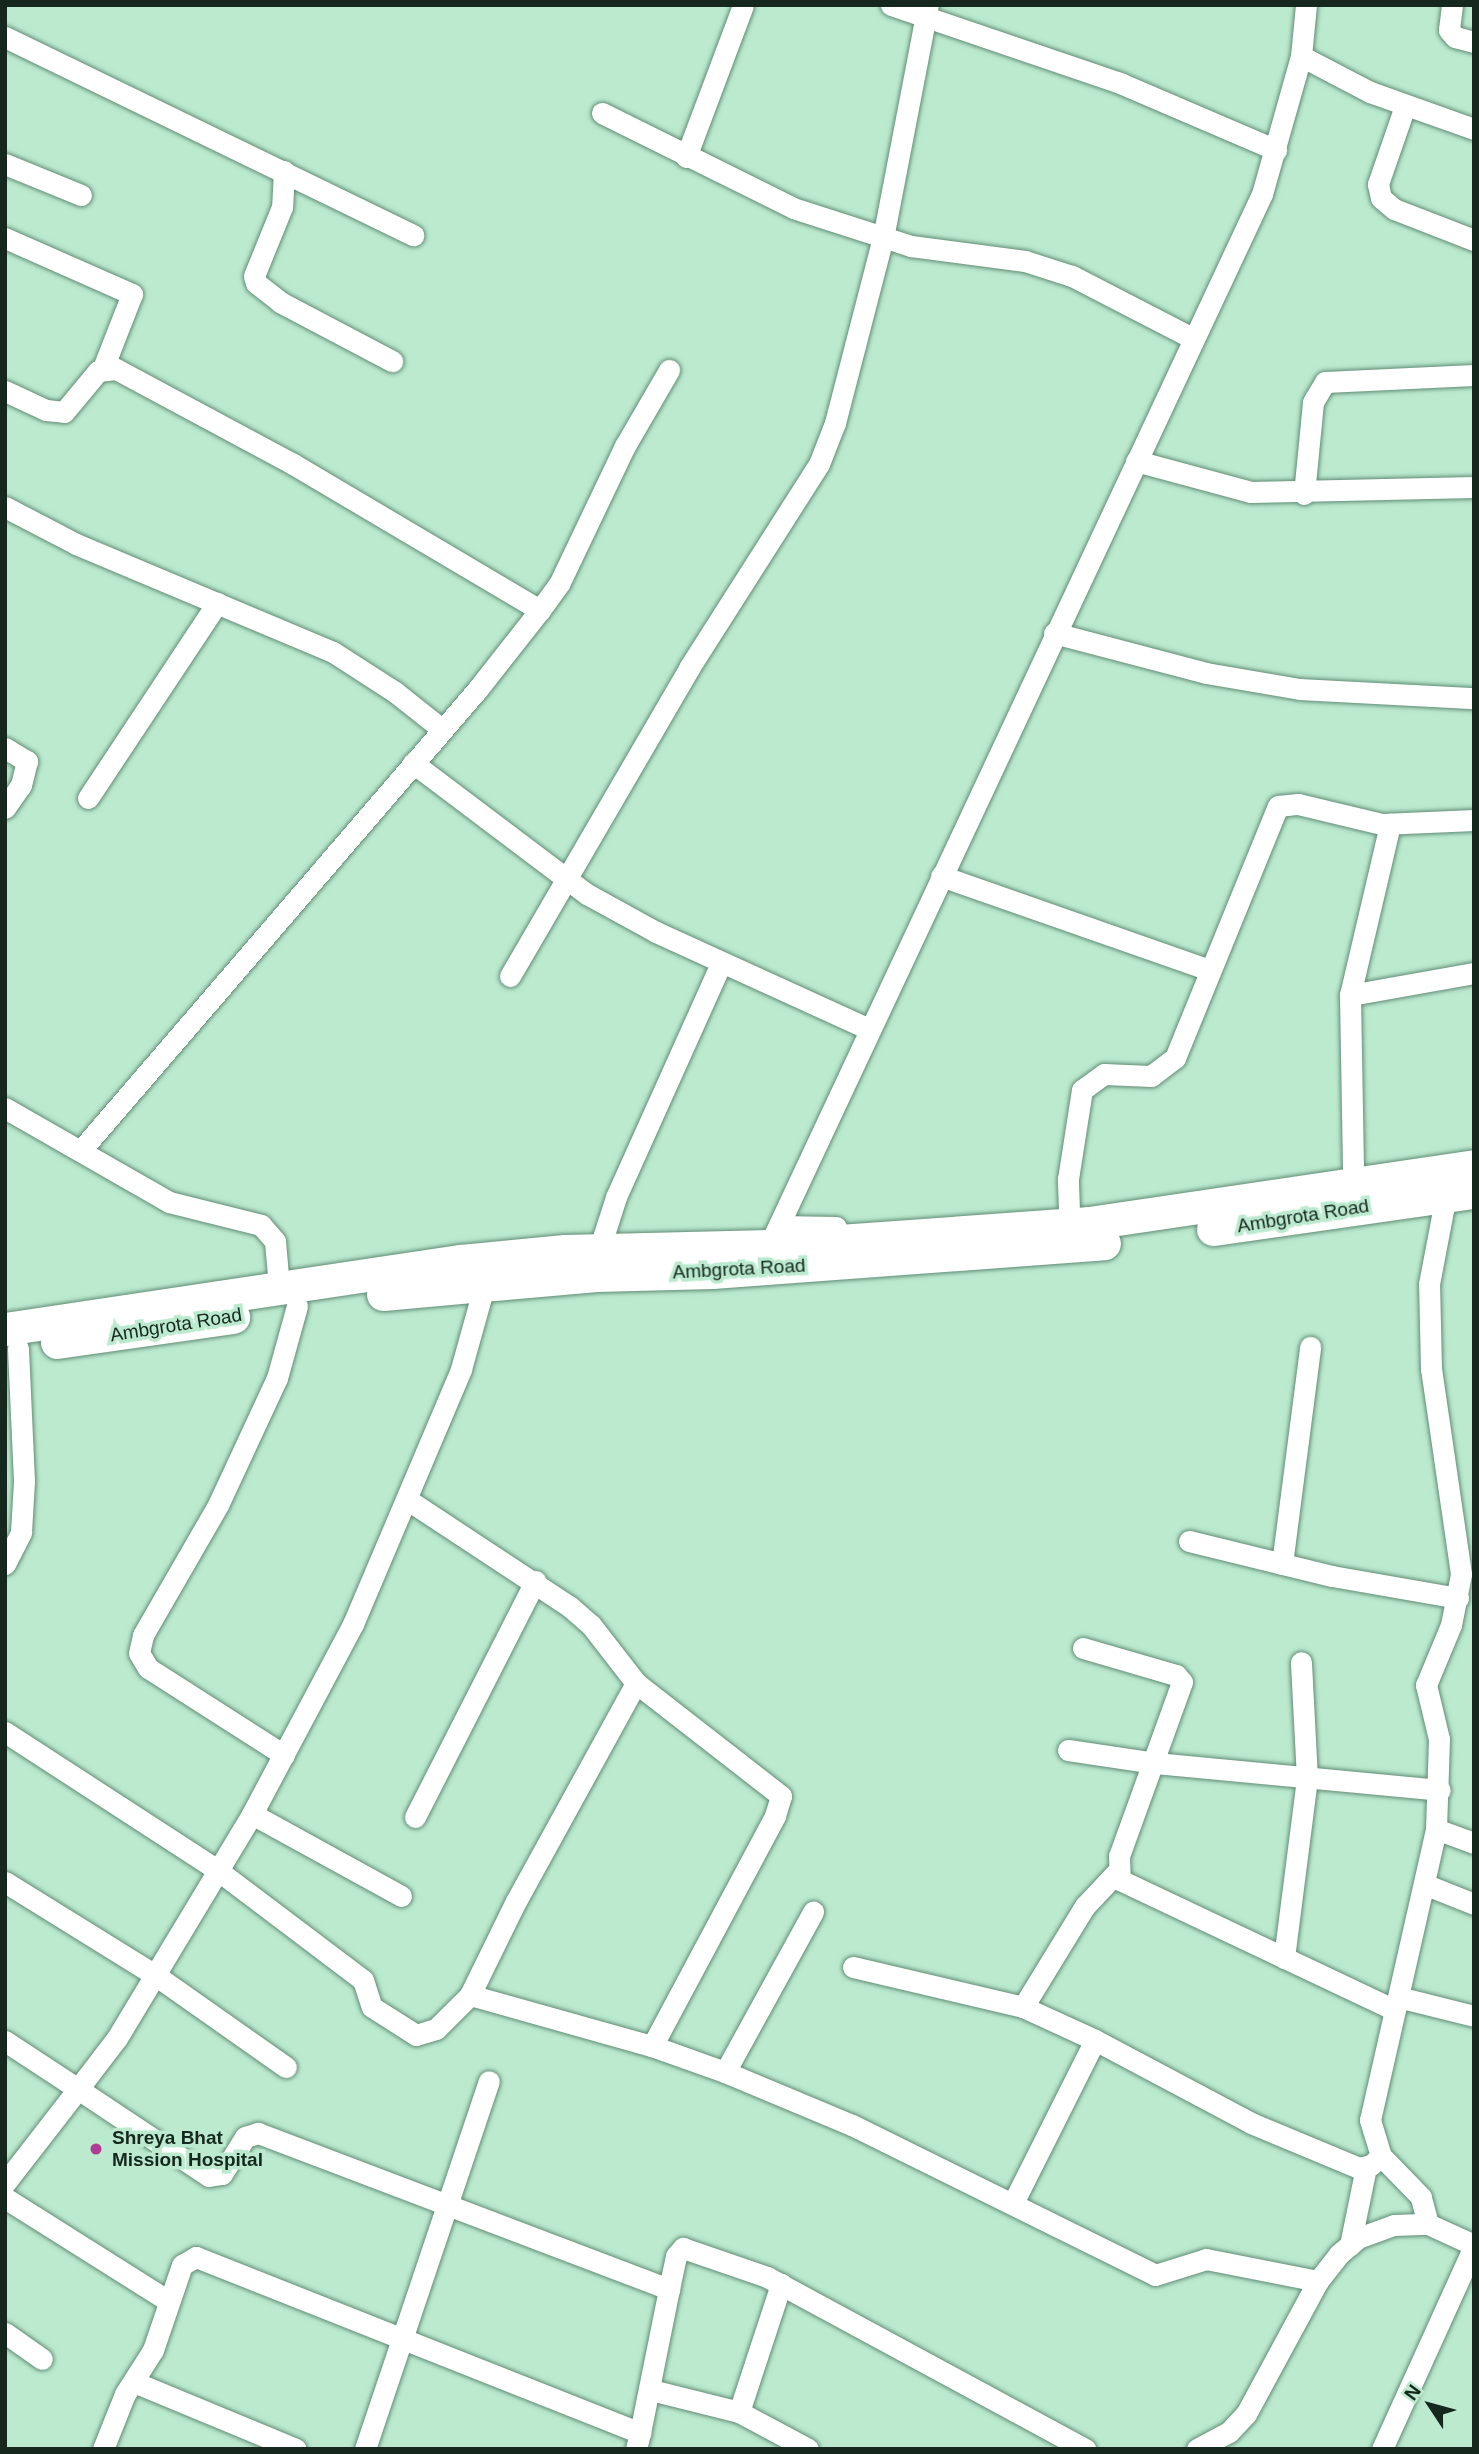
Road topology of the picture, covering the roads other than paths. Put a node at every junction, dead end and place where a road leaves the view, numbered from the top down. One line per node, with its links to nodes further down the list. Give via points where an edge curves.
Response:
1 (743, 5): 13 (street)
2 (891, 5): 5 (street)
3 (1306, 5): 8 (street)
4 (1452, 5): 7 (street, via 1451,34)
5 (927, 11): 12 (street, via 1119,83); 19 (street)
6 (5, 37): 15 (street)
7 (1474, 42)
8 (1301, 56): 9 (street); 12 (street)
9 (1405, 106): 11 (street); 20 (street, via 1378,184 1381,198 1394,209)
10 (602, 113): 13 (street)
11 (1474, 130)
12 (1276, 150): 21 (street, via 1262,194)
13 (686, 157): 19 (street, via 793,208)
14 (5, 164): 16 (street)
15 (284, 171): 17 (street); 22 (street, via 282,207 254,275 256,283 280,302)
16 (81, 195)
17 (413, 235)
18 (5, 238): 23 (street, via 132,294)
19 (883, 238): 21 (street, via 1025,261 1060,272 1121,298); 43 (street, via 839,410 819,464 689,668)
20 (1474, 240)
21 (1194, 338): 27 (street)
22 (392, 361)
23 (103, 368): 26 (street, via 64,412 46,410); 32 (street, via 117,369 293,464)
24 (669, 370): 32 (street, via 625,446 560,582)
25 (1474, 375): 29 (street, via 1325,382 1314,402)
26 (5, 391)
27 (1136, 461): 29 (street, via 1251,492); 33 (street)
28 (1474, 487): 29 (street)
29 (1304, 494)
30 (5, 507): 31 (street, via 76,544)
31 (217, 603): 35 (street, via 362,668); 38 (street)
32 (540, 610): 35 (street)
33 (1054, 633): 34 (street, via 1206,673 1300,688); 42 (street)
34 (1474, 698)
35 (443, 730): 37 (street)
36 (5, 748): 39 (street, via 27,761 21,785)
37 (413, 763): 43 (street); 51 (street)
38 (88, 798)
39 (5, 808)
40 (1474, 820): 41 (street)
41 (1390, 824): 45 (street, via 1298,804 1278,806); 48 (street)
42 (942, 876): 45 (street); 49 (street)
43 (565, 880): 44 (street, via 656,933); 47 (street)
44 (721, 963): 49 (street); 58 (street, via 616,1197)
45 (1210, 970): 56 (street, via 1168,1067 1141,1077 1104,1074 1082,1090 1068,1179)
46 (1474, 973): 48 (street)
47 (510, 976)
48 (1350, 995): 54 (street)
49 (869, 1029): 57 (street)
50 (5, 1108): 51 (street)
51 (82, 1149): 60 (street, via 169,1202 261,1225 275,1241)
52 (1474, 1154): 54 (street)
53 (1474, 1166): 57 (main road, via 1140,1217)
54 (1353, 1168): 56 (street, via 1120,1208)
55 (1460, 1194): 59 (main road, Ambgrota Road, via 1052,1249); 68 (street, via 1432,1265 1429,1315 1438,1440 1460,1545)
56 (1069, 1212): 57 (street)
57 (774, 1236): 58 (main road)
58 (599, 1250): 60 (main road, via 461,1261)
59 (485, 1283): 60 (main road, Ambgrota Road); 63 (street, via 461,1369)
60 (288, 1296): 61 (main road, Ambgrota Road); 74 (street, via 277,1378 218,1505 144,1634 139,1653 148,1668)
61 (9, 1342): 65 (street, via 23,1494 21,1532)
62 (1310, 1347): 66 (street)
63 (408, 1500): 67 (street); 74 (street, via 353,1624)
64 (1189, 1541): 66 (street)
65 (5, 1564)
66 (1282, 1564): 68 (street)
67 (535, 1581): 71 (street, via 591,1625); 79 (street)
68 (1458, 1598): 77 (street, via 1445,1645 1426,1685 1439,1739)
69 (1083, 1648): 75 (street, via 1181,1679)
70 (1301, 1662): 76 (street)
71 (636, 1683): 92 (street); 98 (street, via 777,1791 782,1800)
72 (5, 1732): 82 (street)
73 (1068, 1750): 75 (street)
74 (284, 1755): 78 (street)
75 (1154, 1763): 76 (street); 83 (street)
76 (1307, 1778): 77 (street); 89 (street)
77 (1440, 1790): 80 (street)
78 (252, 1814): 82 (street); 86 (street)
79 (415, 1817)
80 (1436, 1829): 81 (street); 85 (street)
81 (1474, 1843)
82 (216, 1869): 91 (street); 92 (street, via 363,1980 372,2007 416,2035 436,2029)
83 (1116, 1873): 89 (street, via 1125,1885); 94 (street, via 1085,1906)
84 (5, 1882): 91 (street)
85 (1424, 1884): 87 (street); 93 (street)
86 (401, 1896)
87 (1474, 1905)
88 (813, 1912): 100 (street)
89 (1284, 1958): 93 (street)
90 (853, 1967): 94 (street)
91 (155, 1975): 99 (street); 102 (street, via 117,2039)
92 (470, 1995): 98 (street)
93 (1396, 2003): 95 (street); 103 (street, via 1370,2120)
94 (1023, 2007): 96 (street)
95 (1474, 2017)
96 (1095, 2040): 103 (street, via 1251,2123); 106 (street)
97 (5, 2041): 102 (street)
98 (652, 2046): 100 (street)
99 (286, 2067)
100 (725, 2072): 106 (street, via 852,2125)
101 (489, 2081): 107 (street)
102 (78, 2089): 104 (street); 107 (street, via 208,2176 222,2174 245,2137 258,2133)
103 (1373, 2161): 108 (street, via 1421,2197); 109 (street)
104 (5, 2183)
105 (5, 2198): 114 (street)
106 (1013, 2203): 111 (street, via 1155,2275 1164,2276 1206,2259)
107 (450, 2207): 113 (street); 116 (street)
108 (1428, 2224): 109 (street, via 1378,2228); 110 (street)
109 (1350, 2245): 111 (street)
110 (1474, 2245): 129 (street)
111 (1318, 2281): 121 (street)
112 (781, 2284): 113 (street, via 683,2248 676,2256); 120 (street); 127 (street)
113 (669, 2289): 119 (street)
114 (167, 2300): 116 (street, via 187,2260 205,2258); 118 (street, via 153,2350)
115 (5, 2333): 117 (street)
116 (402, 2337): 122 (street); 125 (street)
117 (42, 2359)
118 (134, 2382): 123 (street); 124 (street)
119 (651, 2390): 120 (street); 122 (street)
120 (739, 2412): 126 (street)
121 (1235, 2440): 128 (street)
122 (638, 2441)
123 (103, 2449)
124 (296, 2449)
125 (365, 2449)
126 (808, 2449)
127 (1085, 2449)
128 (1197, 2449)
129 (1382, 2449)

